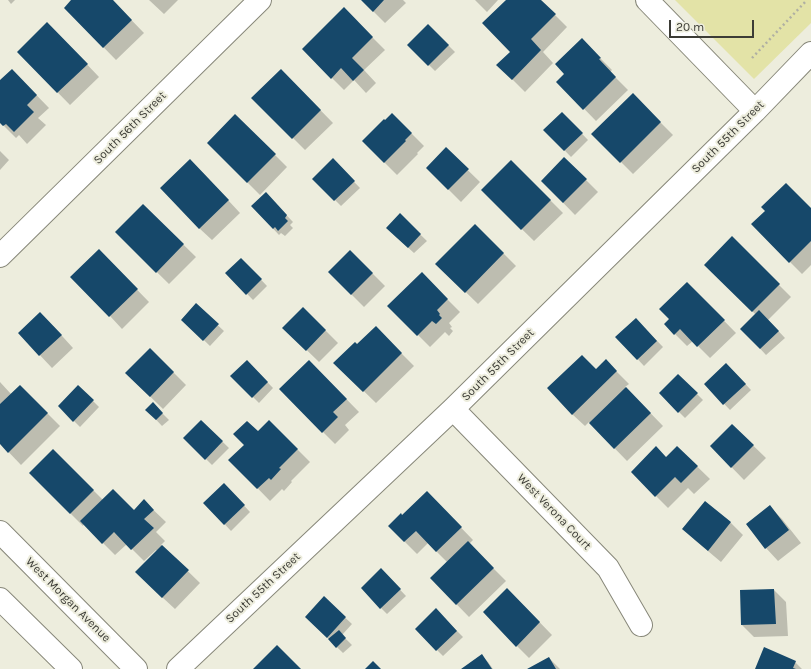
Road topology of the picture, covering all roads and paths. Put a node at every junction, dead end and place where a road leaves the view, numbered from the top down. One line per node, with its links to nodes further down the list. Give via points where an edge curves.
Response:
1 (260, 0): 7 (street, South 56th Street)
2 (647, 0): 6 (street)
3 (807, 0): 5 (path)
4 (811, 53): 6 (street, South 55th Street)
5 (752, 58)
6 (755, 111): 8 (street, South 55th Street)
7 (0, 256)
8 (453, 409): 11 (street, West Verona Court, via 608,568); 14 (street, South 55th Street)
9 (0, 532): 13 (street, West Morgan Avenue)
10 (0, 599): 12 (street)
11 (641, 625)
12 (71, 669)
13 (136, 669)
14 (178, 669)

